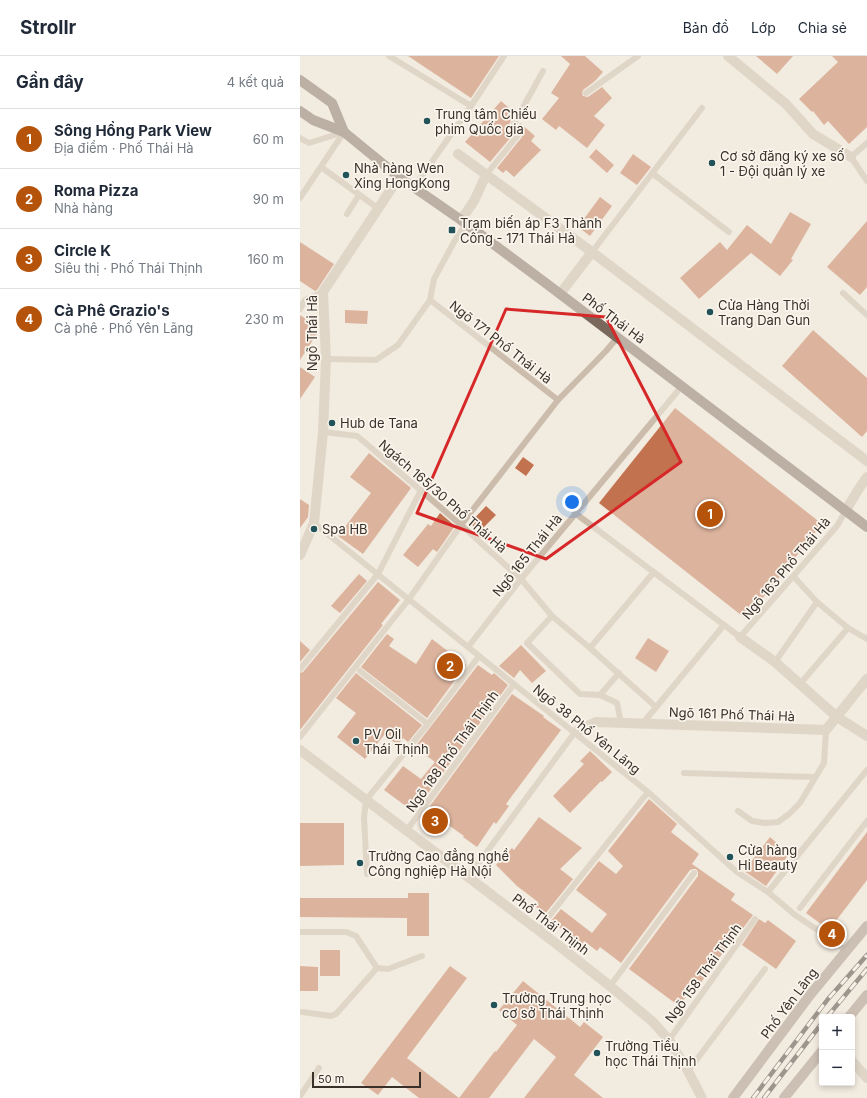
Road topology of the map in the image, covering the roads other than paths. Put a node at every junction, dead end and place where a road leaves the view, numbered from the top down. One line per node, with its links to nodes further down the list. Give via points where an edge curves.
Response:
1 (389, 56): 8 (lane)
2 (504, 56): 8 (lane)
3 (638, 56): 7 (lane)
4 (728, 56): 15 (street, via 786,104 813,134)
5 (543, 71): 18 (lane, via 511,129 518,135)
6 (300, 80): 11 (main road, Phố Thái Hà, via 332,103)
7 (586, 93)
8 (471, 106): 21 (lane)
9 (702, 108): 17 (lane)
10 (300, 111): 11 (main road, Phố Thái Hà, via 313,120)
11 (344, 132): 12 (lane, via 309,143); 16 (lane); 19 (main road, Phố Thái Hà)
12 (300, 138)
13 (867, 143): 15 (lane)
14 (458, 154): 18 (street)
15 (851, 157): 20 (lane)
16 (321, 167): 22 (lane); 23 (lane)
17 (652, 173): 27 (lane); 28 (lane)
18 (486, 174): 26 (street); 28 (street)
19 (399, 177): 21 (main road, Phố Thái Hà); 24 (street, Ngõ Thái Hà)
20 (867, 181)
21 (414, 187): 26 (main road, Phố Thái Hà)
22 (359, 195): 24 (lane); 25 (lane)
23 (300, 198)
24 (379, 209): 29 (street, Ngõ Thái Hà)
25 (347, 214)
26 (463, 222): 31 (main road, Phố Thái Hà); 32 (lane, via 434,279)
27 (729, 232)
28 (592, 252): 31 (street); 40 (street)
29 (323, 292): 33 (lane, via 305,300); 36 (street, Ngõ Thái Hà)
30 (843, 293): 34 (lane)
31 (560, 294): 35 (main road, Phố Thái Hà)
32 (430, 300): 36 (lane, via 398,345 376,360); 38 (lane, Ngõ 171 Phố Thái Hà)
33 (300, 309)
34 (867, 314)
35 (617, 338): 37 (main road, Phố Thái Hà); 38 (lane)
36 (326, 359): 39 (street, Ngõ Thái Hà)
37 (682, 386): 43 (main road, Phố Thái Hà); 44 (lane, Ngõ 165 Thái Hà)
38 (558, 400): 46 (lane)
39 (324, 432): 42 (lane, Ngách 165/30 Phố Thái Hà, via 357,436); 45 (street, Ngõ Thái Hà)
40 (867, 461)
41 (867, 477): 43 (street)
42 (421, 490): 46 (lane, Ngách 165/30 Phố Thái Hà); 50 (lane)
43 (846, 510): 47 (main road, Phố Thái Hà); 51 (lane, Ngõ 163 Phố Thái Hà, via 837,526)
44 (575, 513): 49 (lane); 52 (lane, Ngõ 165 Thái Hà)
45 (314, 523): 48 (street, Ngõ Thái Hà); 50 (lane, Ngõ 38 Phố Yên Lãng)
46 (461, 525): 52 (lane, Ngách 165/30 Phố Thái Hà); 53 (lane)
47 (867, 527)
48 (300, 555)
49 (654, 572): 56 (lane); 61 (lane)
50 (378, 574): 53 (lane, Ngõ 38 Phố Yên Lãng); 64 (lane)
51 (794, 577): 54 (lane); 58 (lane, Ngõ 163 Phố Thái Hà)
52 (521, 579): 55 (lane, Ngách 165/30 Phố Thái Hà); 60 (lane, Ngõ 165 Thái Hà)
53 (409, 599): 60 (lane, Ngõ 38 Phố Yên Lãng); 79 (lane)
54 (817, 602): 57 (lane); 63 (lane)
55 (552, 616): 61 (lane, Ngách 165/30 Phố Thái Hà); 70 (lane, via 527,643 580,694)
56 (724, 625): 58 (lane); 71 (lane)
57 (848, 628): 59 (lane); 69 (lane)
58 (740, 637): 63 (street)
59 (867, 639)
60 (468, 647): 62 (lane, Ngõ 38 Phố Yên Lãng)
61 (590, 648): 66 (lane, Ngách 165/30 Phố Thái Hà)
62 (479, 656): 68 (lane, Ngõ 38 Phố Yên Lãng); 75 (lane)
63 (775, 662): 69 (street)
64 (300, 670)
65 (360, 671): 75 (lane)
66 (618, 673): 70 (lane); 71 (lane, Ngách 165/30 Phố Thái Hà)
67 (867, 679): 72 (street)
68 (514, 684): 77 (lane, Ngõ 38 Phố Yên Lãng); 88 (lane, Ngõ 188 Phố Thái Thịnh)
69 (800, 684): 72 (street)
70 (600, 695): 73 (lane, via 616,704)
71 (656, 707): 74 (lane)
72 (837, 717): 76 (street); 78 (street)
73 (621, 723): 74 (street, Ngõ 161 Phố Thái Hà); 77 (street, Ngõ 161 Phố Thái Hà, via 596,722)
74 (643, 723): 76 (street, Ngõ 161 Phố Thái Hà)
75 (428, 724): 85 (lane)
76 (826, 730): 83 (lane, via 824,763)
77 (575, 732): 84 (lane, Ngõ 38 Phố Yên Lãng); 91 (lane)
78 (867, 736)
79 (300, 737)
80 (300, 750): 85 (street, Phố Thái Thịnh)
81 (867, 770): 92 (lane)
82 (684, 773): 83 (lane)
83 (815, 777): 86 (lane, via 800,803 778,822 765,824 752,821)
84 (648, 792): 92 (lane, Ngõ 38 Phố Yên Lãng, via 737,872); 96 (lane)
85 (366, 800): 88 (street, Phố Thái Thịnh); 90 (lane, via 364,818)
86 (738, 811)
87 (867, 821): 93 (lane)
88 (407, 830): 91 (street, Phố Thái Thịnh)
89 (694, 873): 102 (lane)
90 (367, 874)
91 (467, 876): 96 (street, Phố Thái Thịnh)
92 (768, 892): 98 (lane, Ngõ 38 Phố Yên Lãng, via 795,915)
93 (800, 908)
94 (755, 919): 106 (lane, Ngõ 158 Thái Thịnh)
95 (867, 926): 98 (main road, Phố Yên Lãng)
96 (538, 930): 102 (street, Phố Thái Thịnh)
97 (300, 932): 100 (lane, via 346,932 356,936)
98 (846, 951): 114 (main road, Phố Yên Lãng)
99 (422, 956): 100 (lane, via 388,969)
100 (377, 968): 104 (lane, via 336,1014 331,1016)
101 (765, 969): 110 (lane)
102 (610, 986): 106 (street, Phố Thái Thịnh, via 653,1022)
103 (867, 995): 105 (main road)
104 (302, 1012)
105 (851, 1014)
106 (669, 1040): 110 (street, Phố Thái Thịnh)
107 (819, 1055): 115 (main road)
108 (855, 1064): 111 (street)
109 (319, 1068): 112 (lane)
110 (688, 1071): 113 (street, Phố Thái Thịnh)
111 (867, 1078)
112 (300, 1096)
113 (702, 1098)
114 (733, 1098)
115 (784, 1098)

